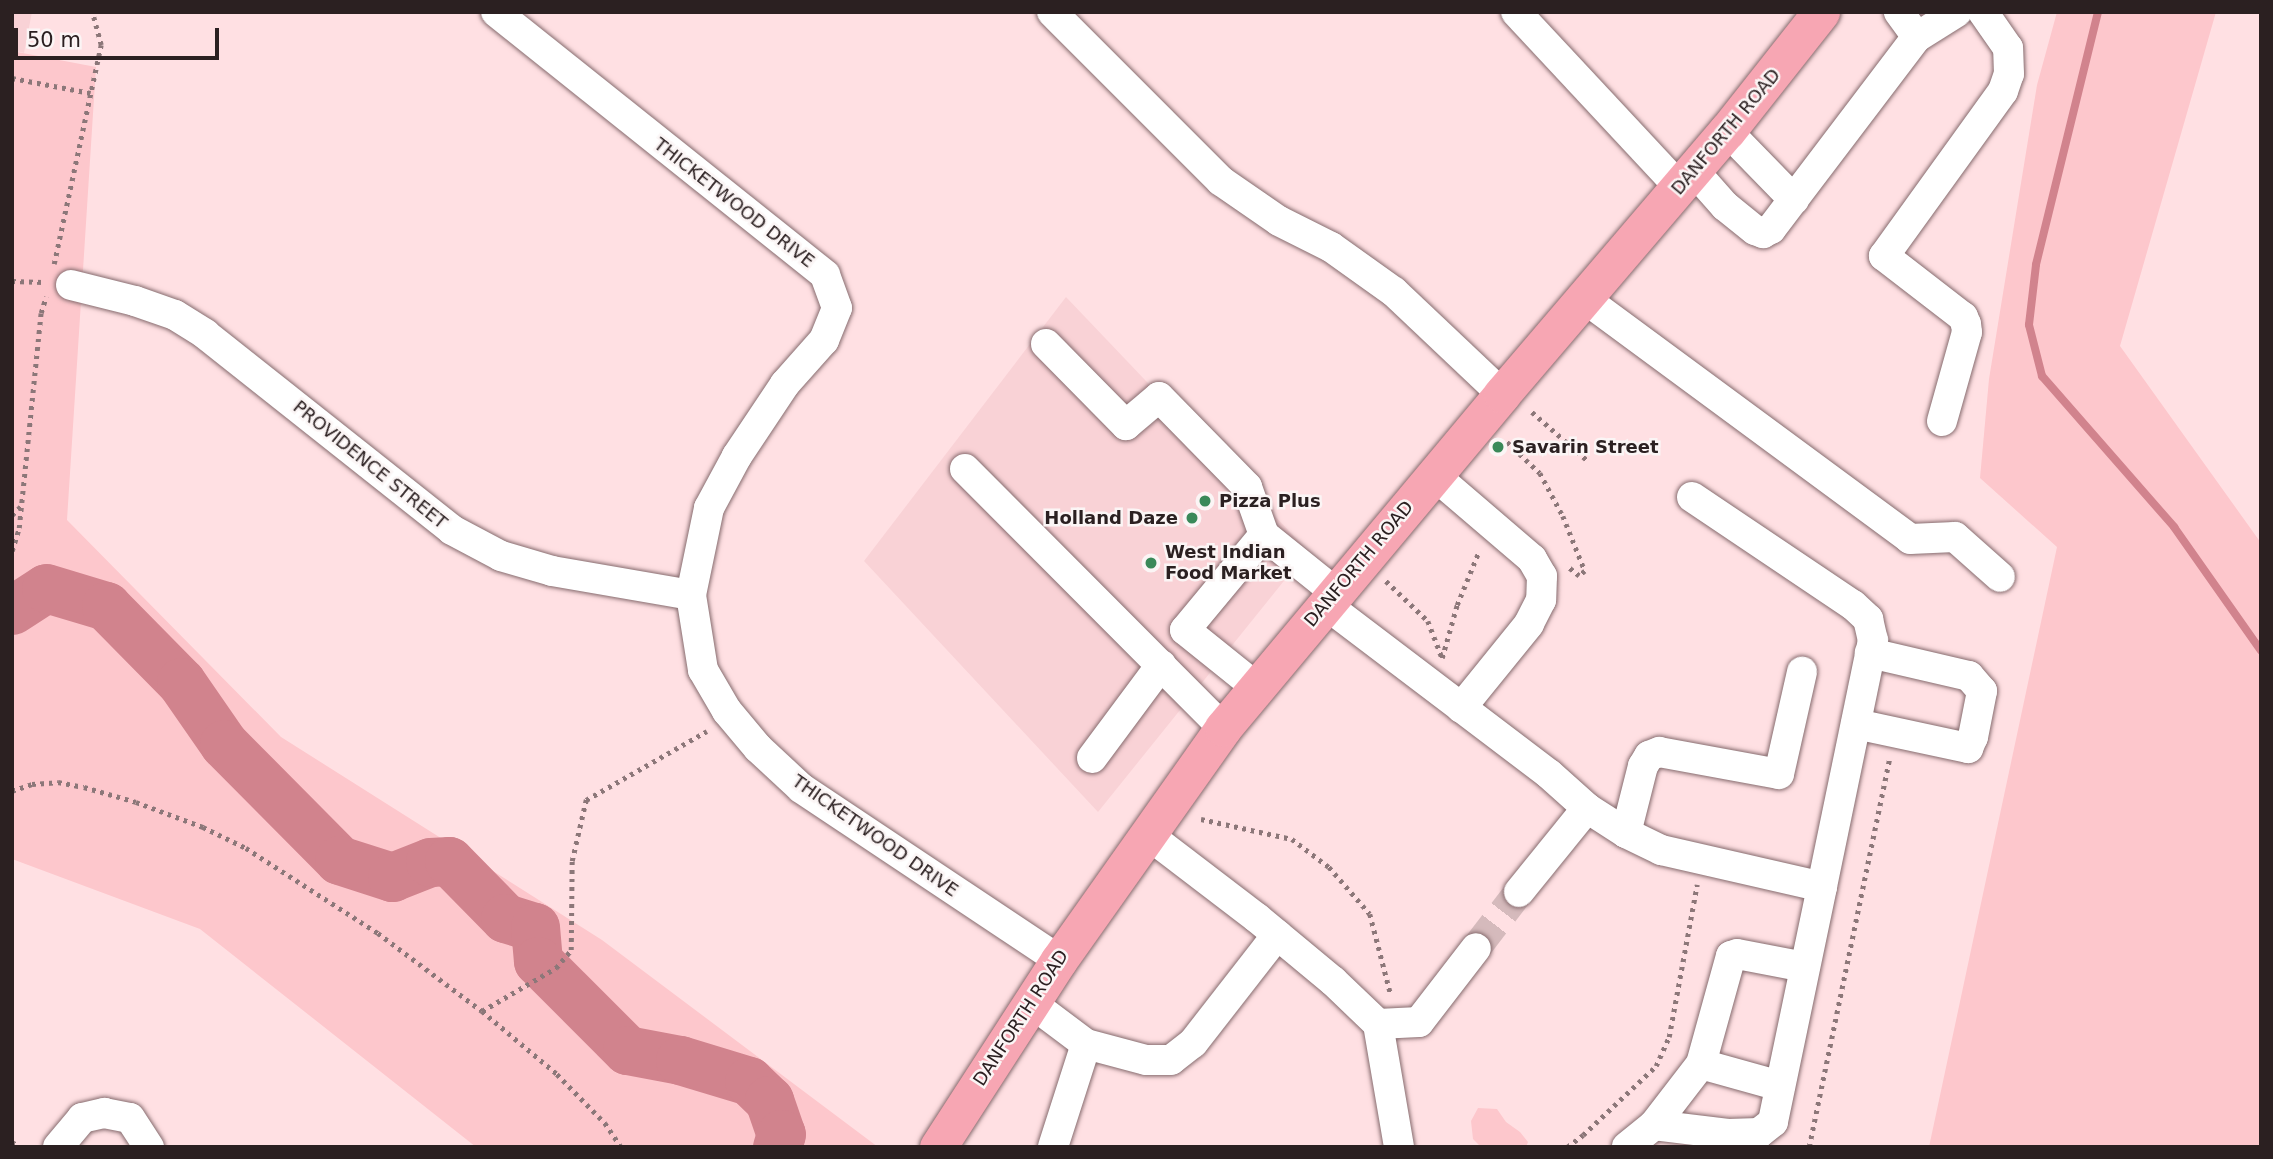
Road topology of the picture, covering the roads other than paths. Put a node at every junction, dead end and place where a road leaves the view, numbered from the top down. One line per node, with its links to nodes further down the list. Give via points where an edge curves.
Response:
1 (496, 12): 22 (street, THICKETWOOD DRIVE, via 825,275 837,308 824,340 785,384 709,508)
2 (1052, 12): 15 (street, via 1221,181 1279,220 1331,247 1394,292)
3 (1821, 12): 9 (main road, DANFORTH ROAD)
4 (1899, 12): 8 (street)
5 (1957, 12): 8 (street)
6 (1983, 12): 16 (street, via 2008,48 2009,75 2003,91 1884,257 1963,317 1966,324 1968,332)
7 (1528, 16): 10 (street)
8 (1917, 37): 11 (street)
9 (1727, 131): 10 (main road, DANFORTH ROAD); 11 (street)
10 (1687, 179): 11 (street, via 1763,233); 13 (main road, DANFORTH ROAD)
11 (1794, 200)
12 (71, 285): 22 (street, PROVIDENCE STREET, via 165,312 205,334 452,530 501,556 552,571)
13 (1585, 299): 15 (main road, DANFORTH ROAD); 21 (street, via 1910,539 1955,537)
14 (1046, 344): 20 (street, via 1126,425 1158,397 1247,487)
15 (1517, 403): 18 (main road, DANFORTH ROAD)
16 (1942, 421)
17 (965, 469): 25 (street)
18 (1434, 475): 23 (main road, DANFORTH ROAD); 28 (street, via 1532,559 1542,576 1541,600 1529,624)
19 (1692, 497): 24 (street, via 1853,605 1868,620 1873,640)
20 (1264, 535): 23 (street); 27 (street, via 1185,630)
21 (2000, 577)
22 (691, 595): 39 (street, THICKETWOOD DRIVE, via 703,670 758,748 802,788)
23 (1330, 598): 27 (main road, DANFORTH ROAD); 28 (street)
24 (1870, 653): 29 (street); 29 (street, via 1969,676 1982,691 1973,737 1968,748)
25 (1161, 665): 30 (street); 31 (street)
26 (1802, 672): 33 (street, via 1779,774 1659,752 1649,756 1643,766)
27 (1256, 687): 30 (main road, DANFORTH ROAD)
28 (1461, 708): 32 (street)
29 (1856, 724): 35 (street)
30 (1223, 728): 34 (main road, DANFORTH ROAD)
31 (1092, 758)
32 (1587, 808): 33 (street); 36 (street)
33 (1626, 833): 35 (street, via 1661,850)
34 (1147, 834): 37 (street); 39 (main road, DANFORTH ROAD)
35 (1822, 887): 40 (street)
36 (1519, 892)
37 (1277, 935): 42 (street); 43 (street, via 1193,1043 1171,1060 1146,1060)
38 (1476, 948): 42 (street, via 1419,1022)
39 (1059, 960): 41 (main road, DANFORTH ROAD)
40 (1805, 967): 44 (street, via 1731,956); 45 (street)
41 (1030, 1002): 43 (street); 49 (main road, DANFORTH ROAD)
42 (1388, 1023): 51 (street)
43 (1086, 1044): 50 (street)
44 (1701, 1064): 45 (street); 46 (street)
45 (1780, 1086): 46 (street, via 1773,1122 1759,1133 1728,1135)
46 (1654, 1125): 52 (street)
47 (58, 1147): 48 (street, via 82,1118 104,1112 130,1118)
48 (149, 1147)
49 (938, 1147)
50 (1053, 1147)
51 (1399, 1147)
52 (1627, 1147)

